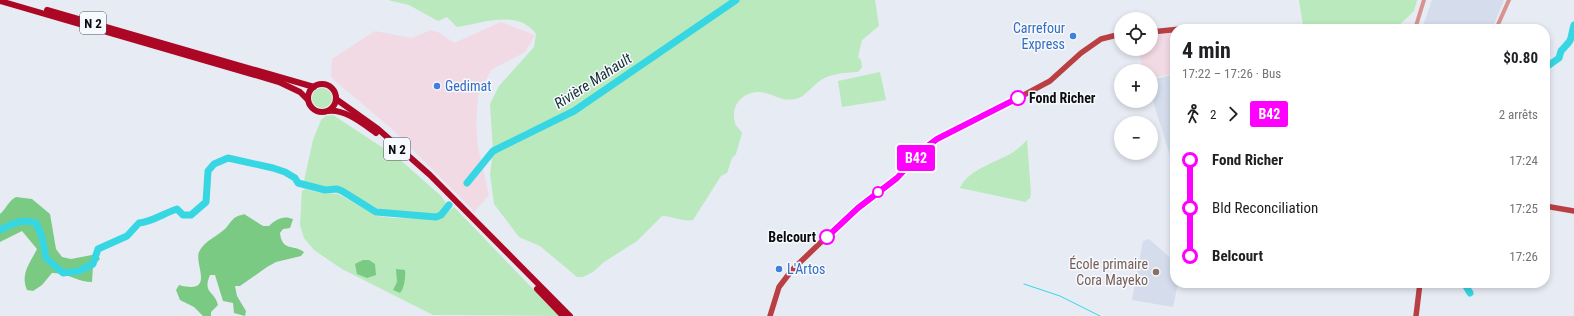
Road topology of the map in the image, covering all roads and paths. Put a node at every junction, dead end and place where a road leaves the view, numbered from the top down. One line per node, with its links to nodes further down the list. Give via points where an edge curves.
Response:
1 (11, 0): 10 (highway, N 2)
2 (1424, 0): 5 (street)
3 (1509, 0): 6 (street)
4 (0, 1): 12 (highway, N 2, via 262,77 290,86)
5 (1417, 24)
6 (1498, 24)
7 (1170, 29): 8 (main road)
8 (1158, 30)
9 (1114, 36): 19 (main road, via 1101,39 1081,53 1050,81 948,132 925,148 897,178 843,221 792,270 779,287)
10 (314, 87): 11 (highway, N 2, via 324,84 330,87); 12 (highway, via 308,95)
11 (336, 99): 13 (highway, via 332,108); 18 (highway, N 2, via 378,129 430,175)
12 (308, 100): 13 (highway, N 2, via 316,110)
13 (328, 110): 17 (highway, N 2, via 345,113 365,125 413,163)
14 (1550, 207): 15 (main road)
15 (1574, 211)
16 (1419, 288): 20 (main road)
17 (563, 316)
18 (570, 316)
19 (770, 316)
20 (1416, 316)

